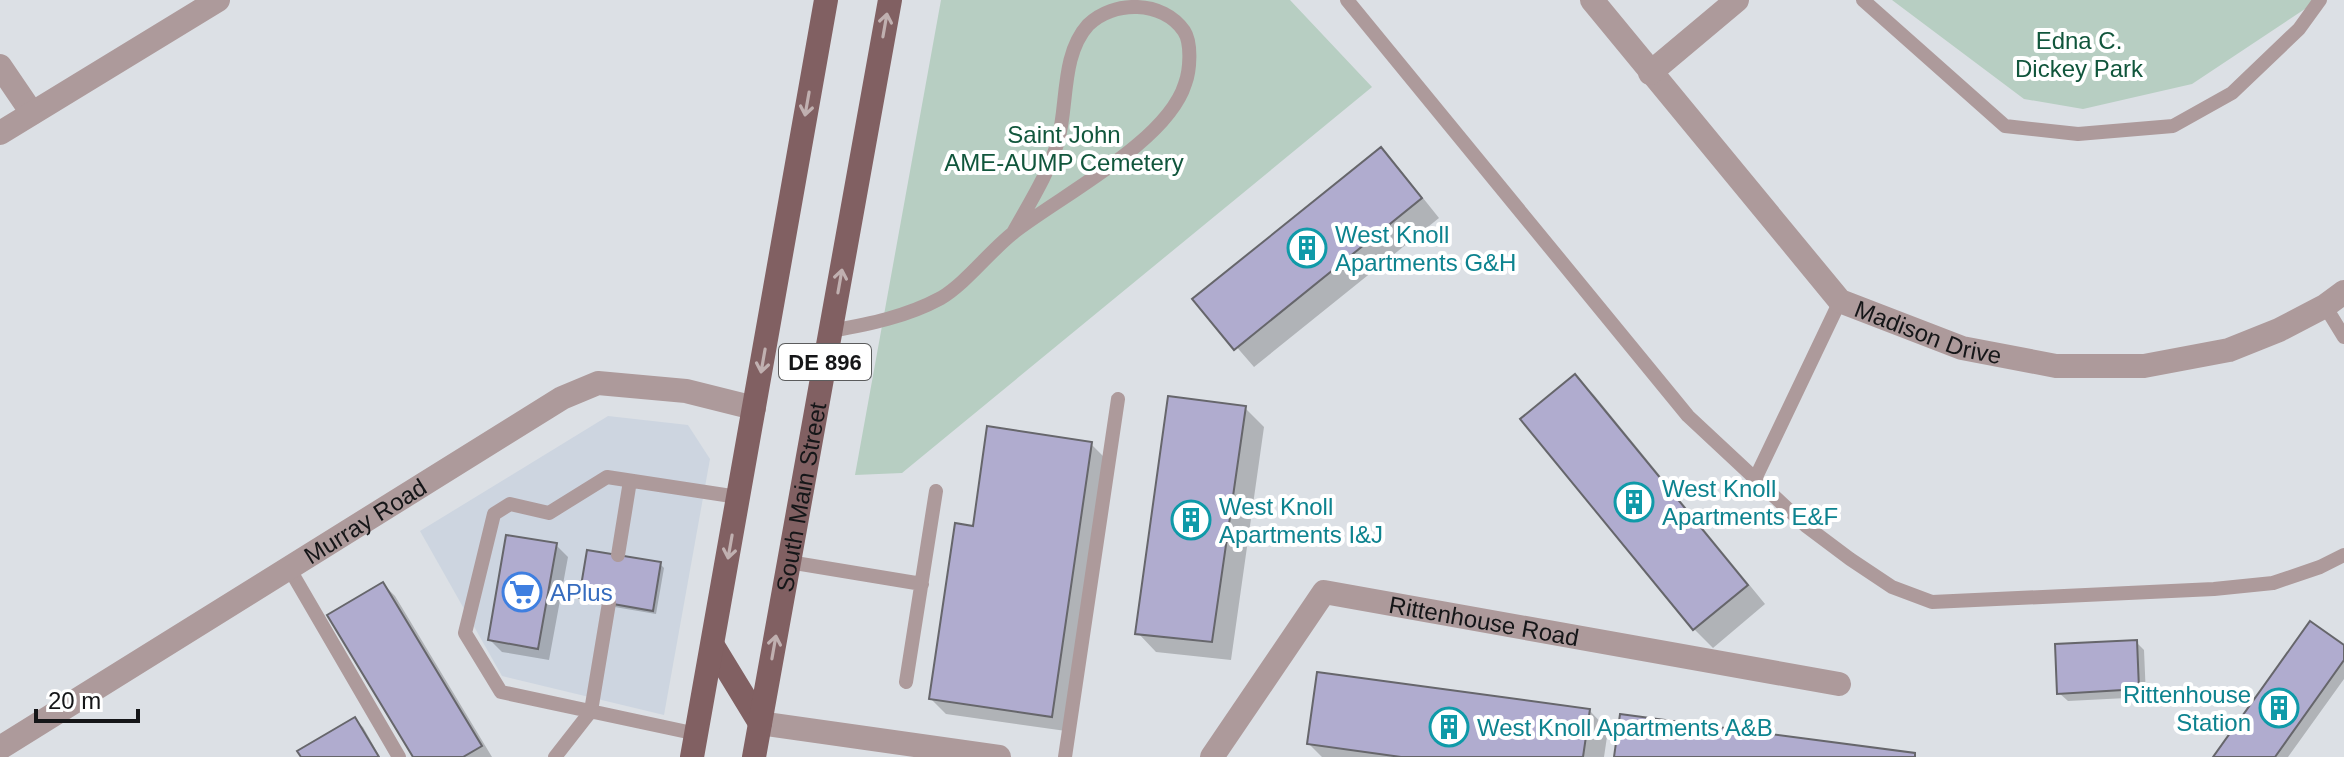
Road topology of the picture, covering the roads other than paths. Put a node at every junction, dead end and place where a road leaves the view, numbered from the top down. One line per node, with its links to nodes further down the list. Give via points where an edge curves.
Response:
1 (218, 0): 11 (street)
2 (826, 0): 19 (main road, DE 896, one-way to 19)
3 (890, 0): 16 (main road, South Main Street / DE 896, one-way to 3)
4 (1347, 0): 20 (lane, via 1688,416)
5 (1592, 0): 10 (street, Madison Drive)
6 (1737, 0): 10 (street)
7 (1863, 0): 8 (lane, via 2005,126 2078,134 2173,126 2232,93 2299,29)
8 (2320, 0)
9 (0, 66): 11 (street)
10 (1650, 73): 15 (street, Madison Drive)
11 (32, 113): 12 (street)
12 (0, 133)
13 (1013, 233): 13 (lane, via 1110,167 1167,118 1185,85 1189,61 1186,33 1165,13 1141,6 1112,8 1088,25 1069,62 1058,142); 16 (lane, via 943,296 900,316)
14 (2334, 299): 15 (street, Madison Drive, via 2229,350 2144,366 2056,366 1962,348); 17 (lane)
15 (1840, 301): 20 (lane)
16 (831, 331): 26 (main road, South Main Street / DE 896)
17 (2344, 337)
18 (1118, 399): 42 (lane)
19 (754, 408): 23 (main road, DE 896); 27 (street, Murray Road, via 686,391 598,383 562,398)
20 (1756, 477): 25 (lane, via 1806,526 1850,559 1892,587 1932,602 2273,583)
21 (630, 481): 23 (lane); 24 (lane); 33 (lane, via 607,477 549,513 510,504 494,514 465,633 501,692)
22 (936, 491): 28 (lane)
23 (738, 497): 30 (main road, DE 896, one-way to 30)
24 (618, 555)
25 (2344, 555)
26 (789, 562): 28 (lane); 34 (main road, South Main Street / DE 896, one-way to 26)
27 (289, 568): 36 (street, Murray Road); 37 (lane)
28 (922, 584): 31 (lane)
29 (609, 603): 33 (lane)
30 (713, 646): 34 (main road); 35 (main road, DE 896)
31 (906, 682)
32 (1839, 684): 43 (street, Rittenhouse Road, via 1324,592)
33 (591, 711): 35 (lane); 38 (lane)
34 (760, 723): 40 (main road, South Main Street / DE 896); 41 (street)
35 (694, 745): 39 (main road)
36 (0, 748)
37 (399, 757)
38 (555, 757)
39 (713, 757)
40 (754, 757)
41 (999, 757)
42 (1065, 757)
43 (1212, 757)

